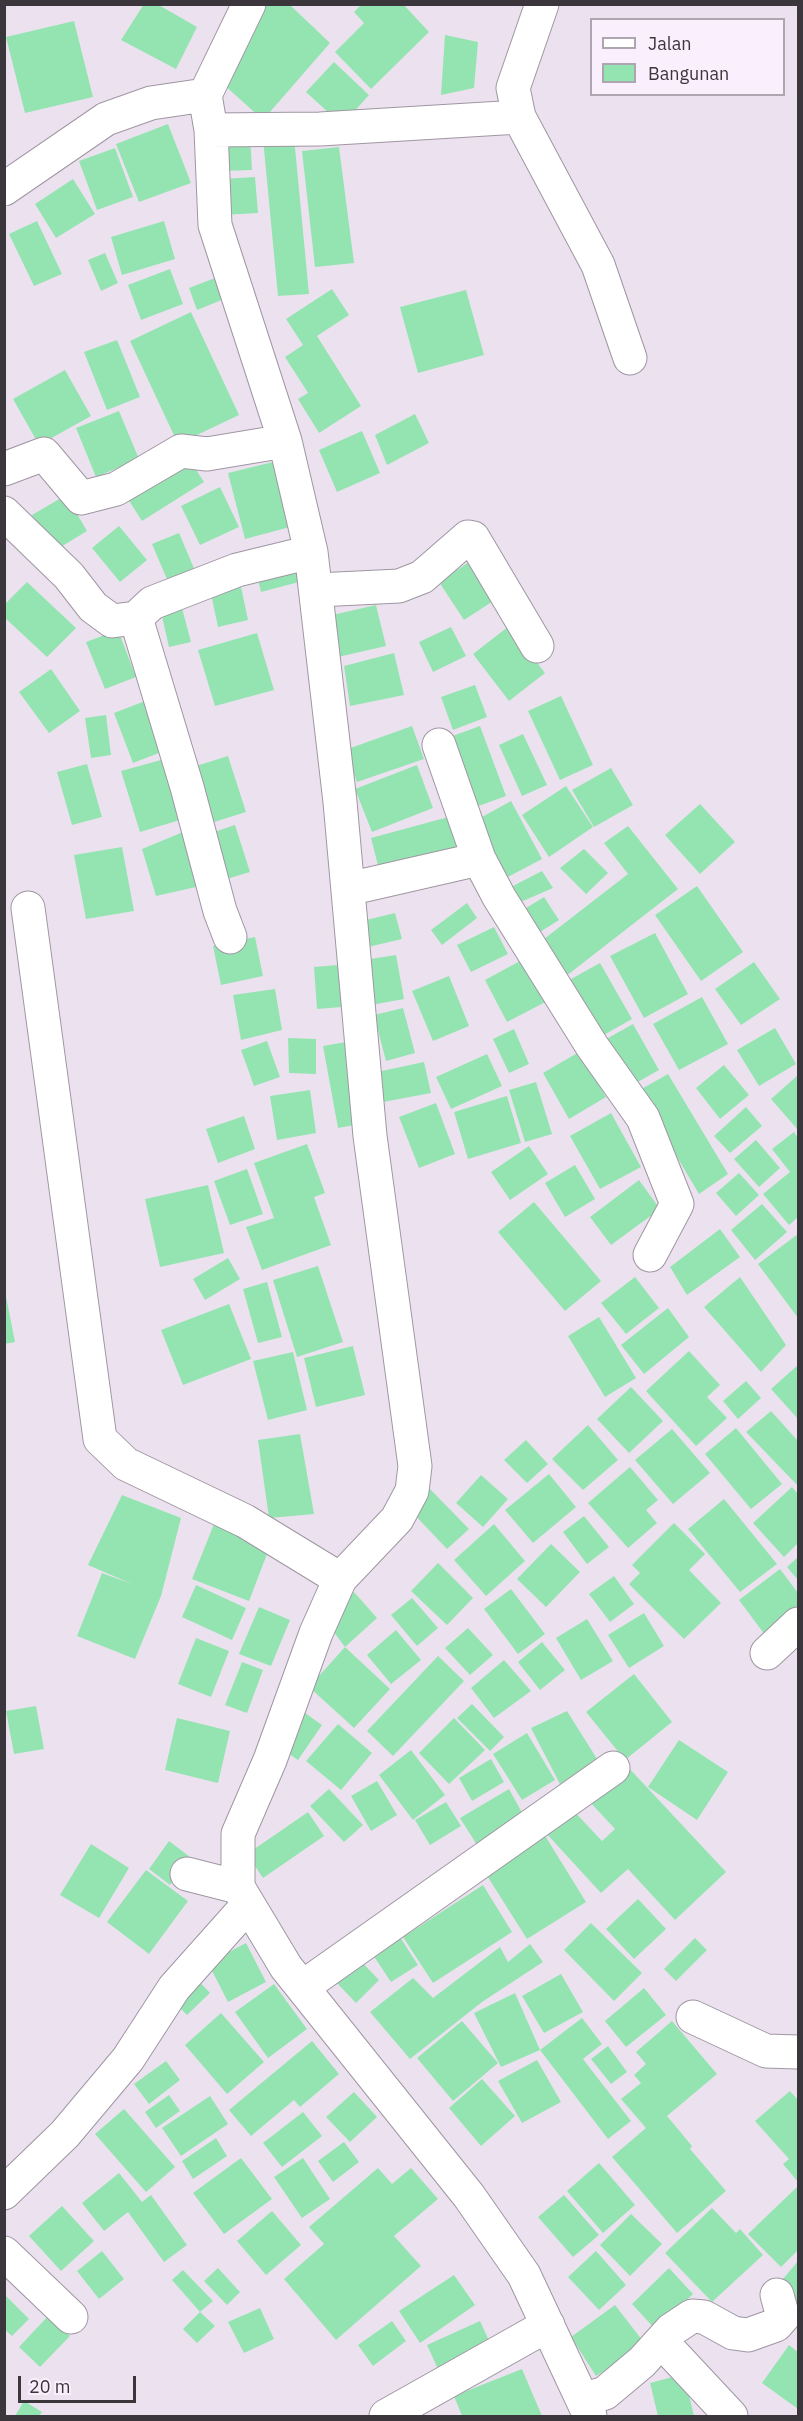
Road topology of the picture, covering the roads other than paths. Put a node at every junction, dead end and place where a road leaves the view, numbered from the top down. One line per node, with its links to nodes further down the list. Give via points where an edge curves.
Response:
1 (249, 4): 3 (street)
2 (542, 4): 4 (street, via 513,88)
3 (204, 95): 5 (street); 6 (street, via 151,103 106,119)
4 (519, 117): 5 (street, via 320,129); 7 (street, via 598,266)
5 (211, 130): 8 (street, via 215,225)
6 (4, 189)
7 (630, 358)
8 (285, 441): 9 (street, via 207,454 181,451 116,489 81,498 44,454); 11 (street)
9 (4, 469)
10 (4, 513): 13 (street, via 69,576 93,607 112,621)
11 (311, 552): 12 (street); 13 (street, via 237,570 152,603)
12 (317, 590): 14 (street, via 399,586 422,577 468,537 473,538); 17 (street)
13 (136, 618): 19 (street)
14 (537, 646)
15 (439, 746): 16 (street)
16 (479, 859): 17 (street); 20 (street, via 592,1046 643,1118 676,1204)
17 (348, 889): 21 (street, via 370,1136 415,1466 412,1491 397,1519)
18 (28, 908): 21 (street, via 100,1439 126,1464 245,1521)
19 (230, 937)
20 (650, 1255)
21 (340, 1579): 26 (street, via 238,1834 236,1860)
22 (798, 1624): 23 (street)
23 (767, 1653)
24 (612, 1768): 27 (street)
25 (187, 1874): 26 (street)
26 (243, 1896): 27 (street, via 286,1967); 30 (street, via 174,1988 128,2059 65,2134)
27 (303, 1986): 34 (street, via 490,2225 524,2275)
28 (693, 2017): 29 (street, via 766,2051)
29 (798, 2052)
30 (4, 2193)
31 (4, 2253): 33 (street)
32 (777, 2295): 35 (street, via 783,2317 776,2325 748,2335 692,2316)
33 (71, 2317)
34 (548, 2325): 36 (street); 37 (street)
35 (661, 2341): 36 (street); 38 (street)
36 (586, 2408)
37 (386, 2416)
38 (731, 2416)

